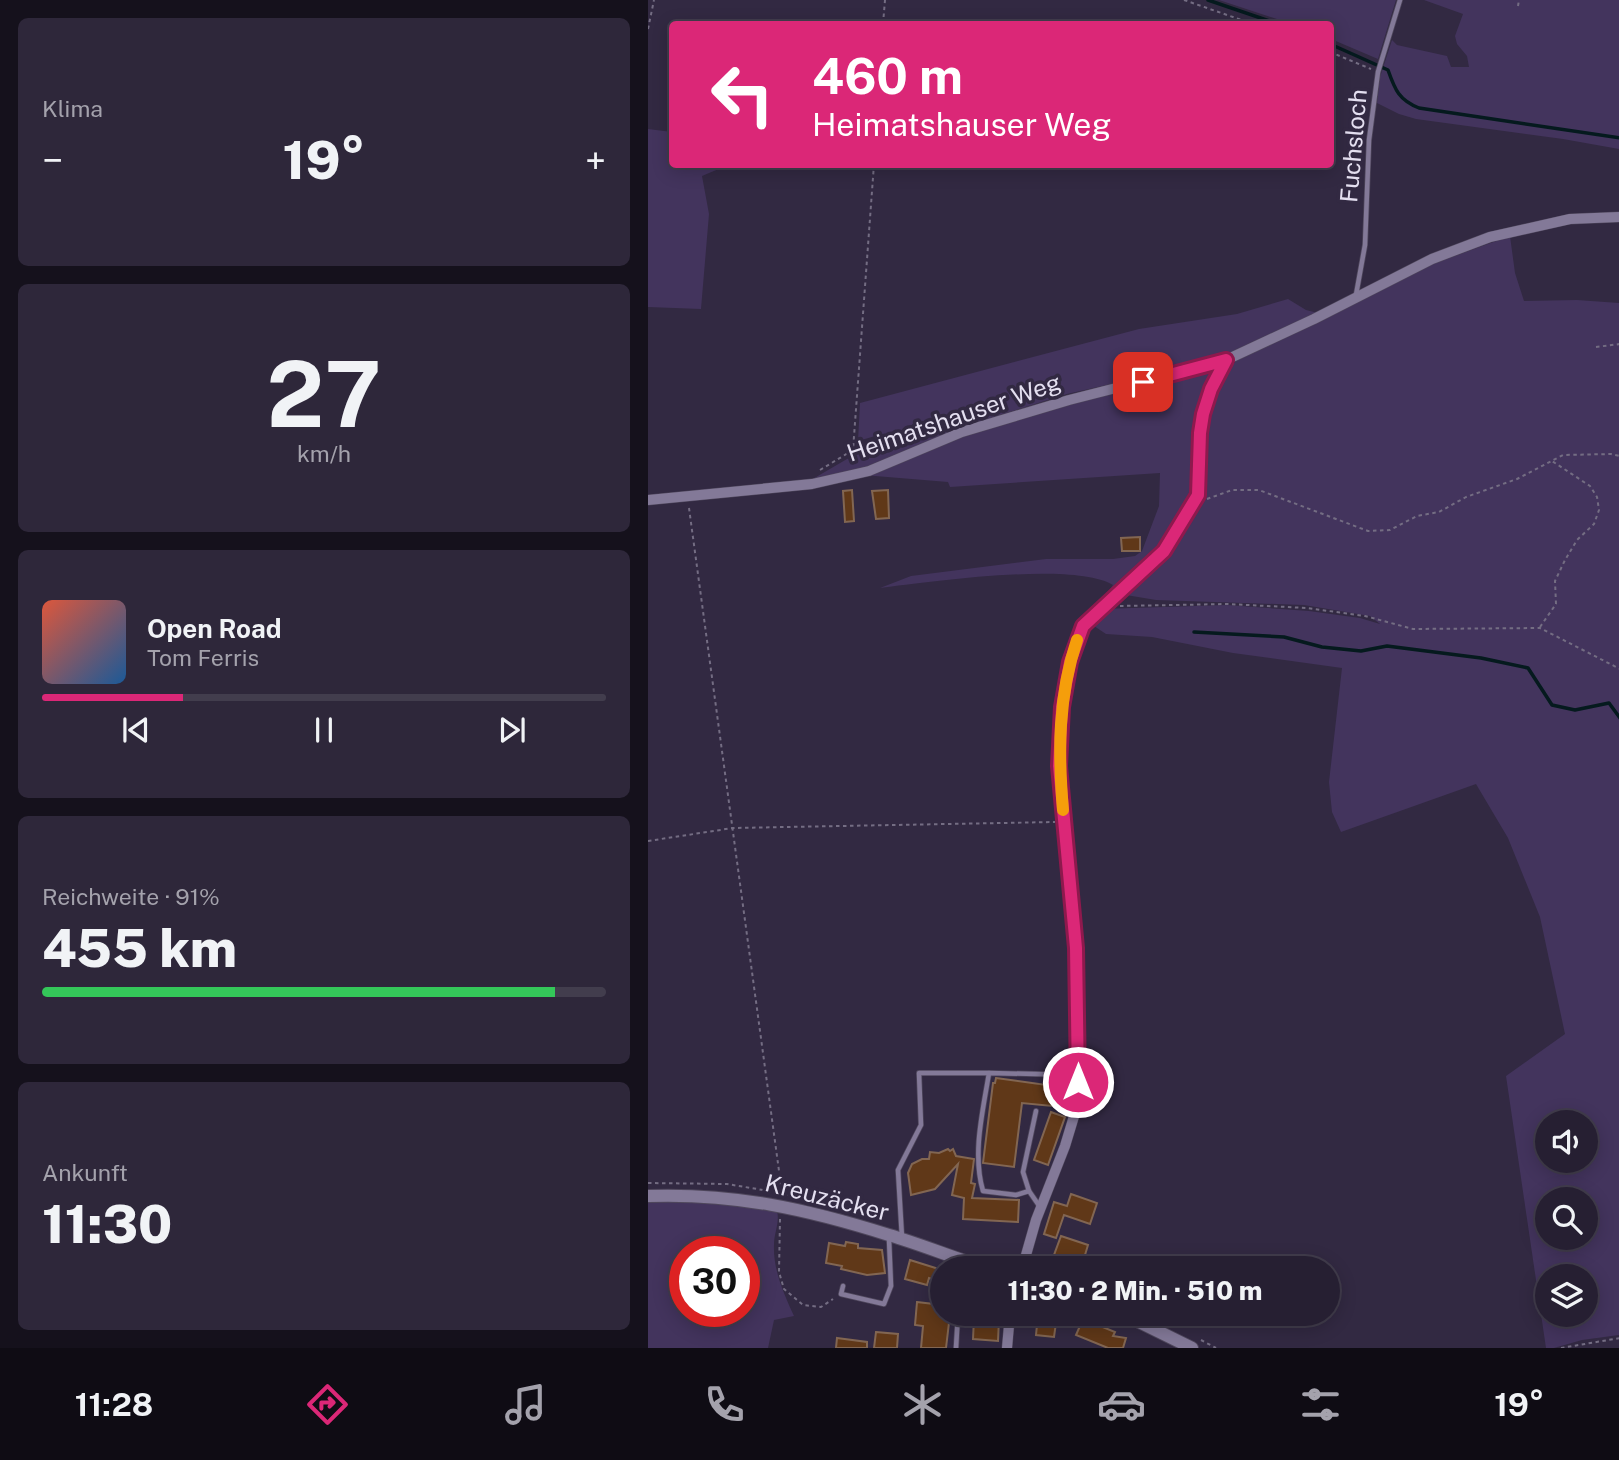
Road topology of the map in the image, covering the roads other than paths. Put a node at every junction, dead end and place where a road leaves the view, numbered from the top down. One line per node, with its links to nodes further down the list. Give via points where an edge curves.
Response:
1 (1400, 0): 3 (lane, Fuchsloch, via 1378,70 1369,140 1365,244)
2 (1619, 217): 3 (street, Heimatshauser Weg, via 1570,219 1490,237 1432,259)
3 (1356, 297): 4 (street, Heimatshauser Weg)
4 (1226, 360): 5 (street, Heimatshauser Weg, via 962,432 843,478); 7 (street, via 1203,414 1198,495 1164,551 1083,626 1070,662 1059,766 1077,957)
5 (648, 500)
6 (989, 1073): 7 (lane); 9 (lane, via 979,1148 983,1191 1016,1195); 13 (lane, via 919,1073 921,1125 898,1170)
7 (1078, 1078): 11 (street, via 1075,1112)
8 (1036, 1111): 9 (lane, via 1023,1172)
9 (1029, 1191): 11 (lane)
10 (648, 1195): 12 (street, Kreuzäcker, via 723,1196)
11 (1041, 1208): 15 (street)
12 (889, 1234): 13 (street, Kreuzäcker); 16 (lane, via 891,1286 884,1304 841,1294)
13 (902, 1239): 14 (street, Kreuzäcker)
14 (952, 1256)
15 (1026, 1256)
16 (843, 1286)
17 (957, 1326): 20 (lane)
18 (1009, 1326): 21 (street)
19 (1147, 1326): 22 (street)
20 (956, 1348)
21 (1007, 1348)
22 (1192, 1348)

